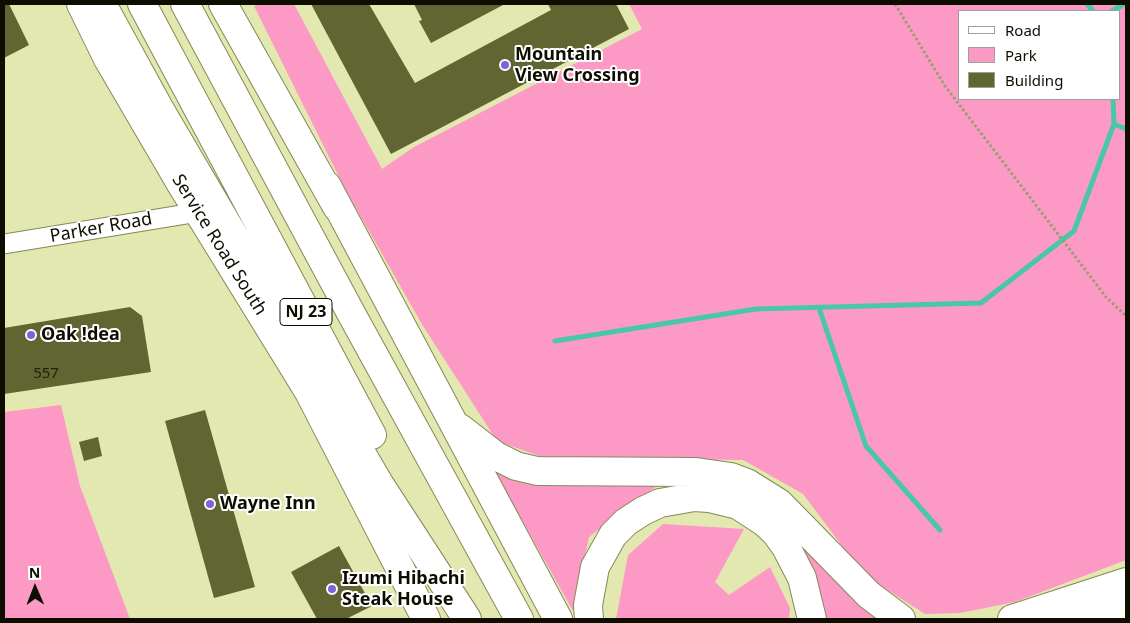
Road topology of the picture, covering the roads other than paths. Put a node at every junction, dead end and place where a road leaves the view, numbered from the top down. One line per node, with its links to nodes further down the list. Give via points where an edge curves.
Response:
1 (81, 4): 8 (main road, Service Road South, via 108,59)
2 (102, 4): 16 (main road, via 169,126 376,477)
3 (142, 4): 16 (main road, NJ 23)
4 (185, 4): 10 (main road, NJ 23)
5 (223, 4): 7 (main road)
6 (236, 4): 7 (main road)
7 (337, 207): 11 (main road)
8 (199, 212): 9 (street, Parker Road); 15 (main road, Service Road South, via 309,392)
9 (4, 244)
10 (352, 315): 17 (main road, via 416,452); 18 (main road, NJ 23)
11 (449, 418): 19 (main road); 22 (main road, via 496,456 516,466 537,471 696,472 747,483 779,502 869,595)
12 (1126, 582): 23 (main road)
13 (1126, 592): 24 (main road)
14 (1126, 610): 25 (main road); 26 (main road)
15 (426, 619)
16 (469, 619)
17 (502, 619)
18 (519, 619)
19 (558, 619)
20 (589, 619): 21 (main road, via 590,586 595,567 613,535 626,522 660,503 694,497 738,505 776,533 802,578)
21 (812, 619)
22 (901, 619)
23 (1012, 619)
24 (1073, 619)
25 (1108, 619)
26 (1118, 619)

